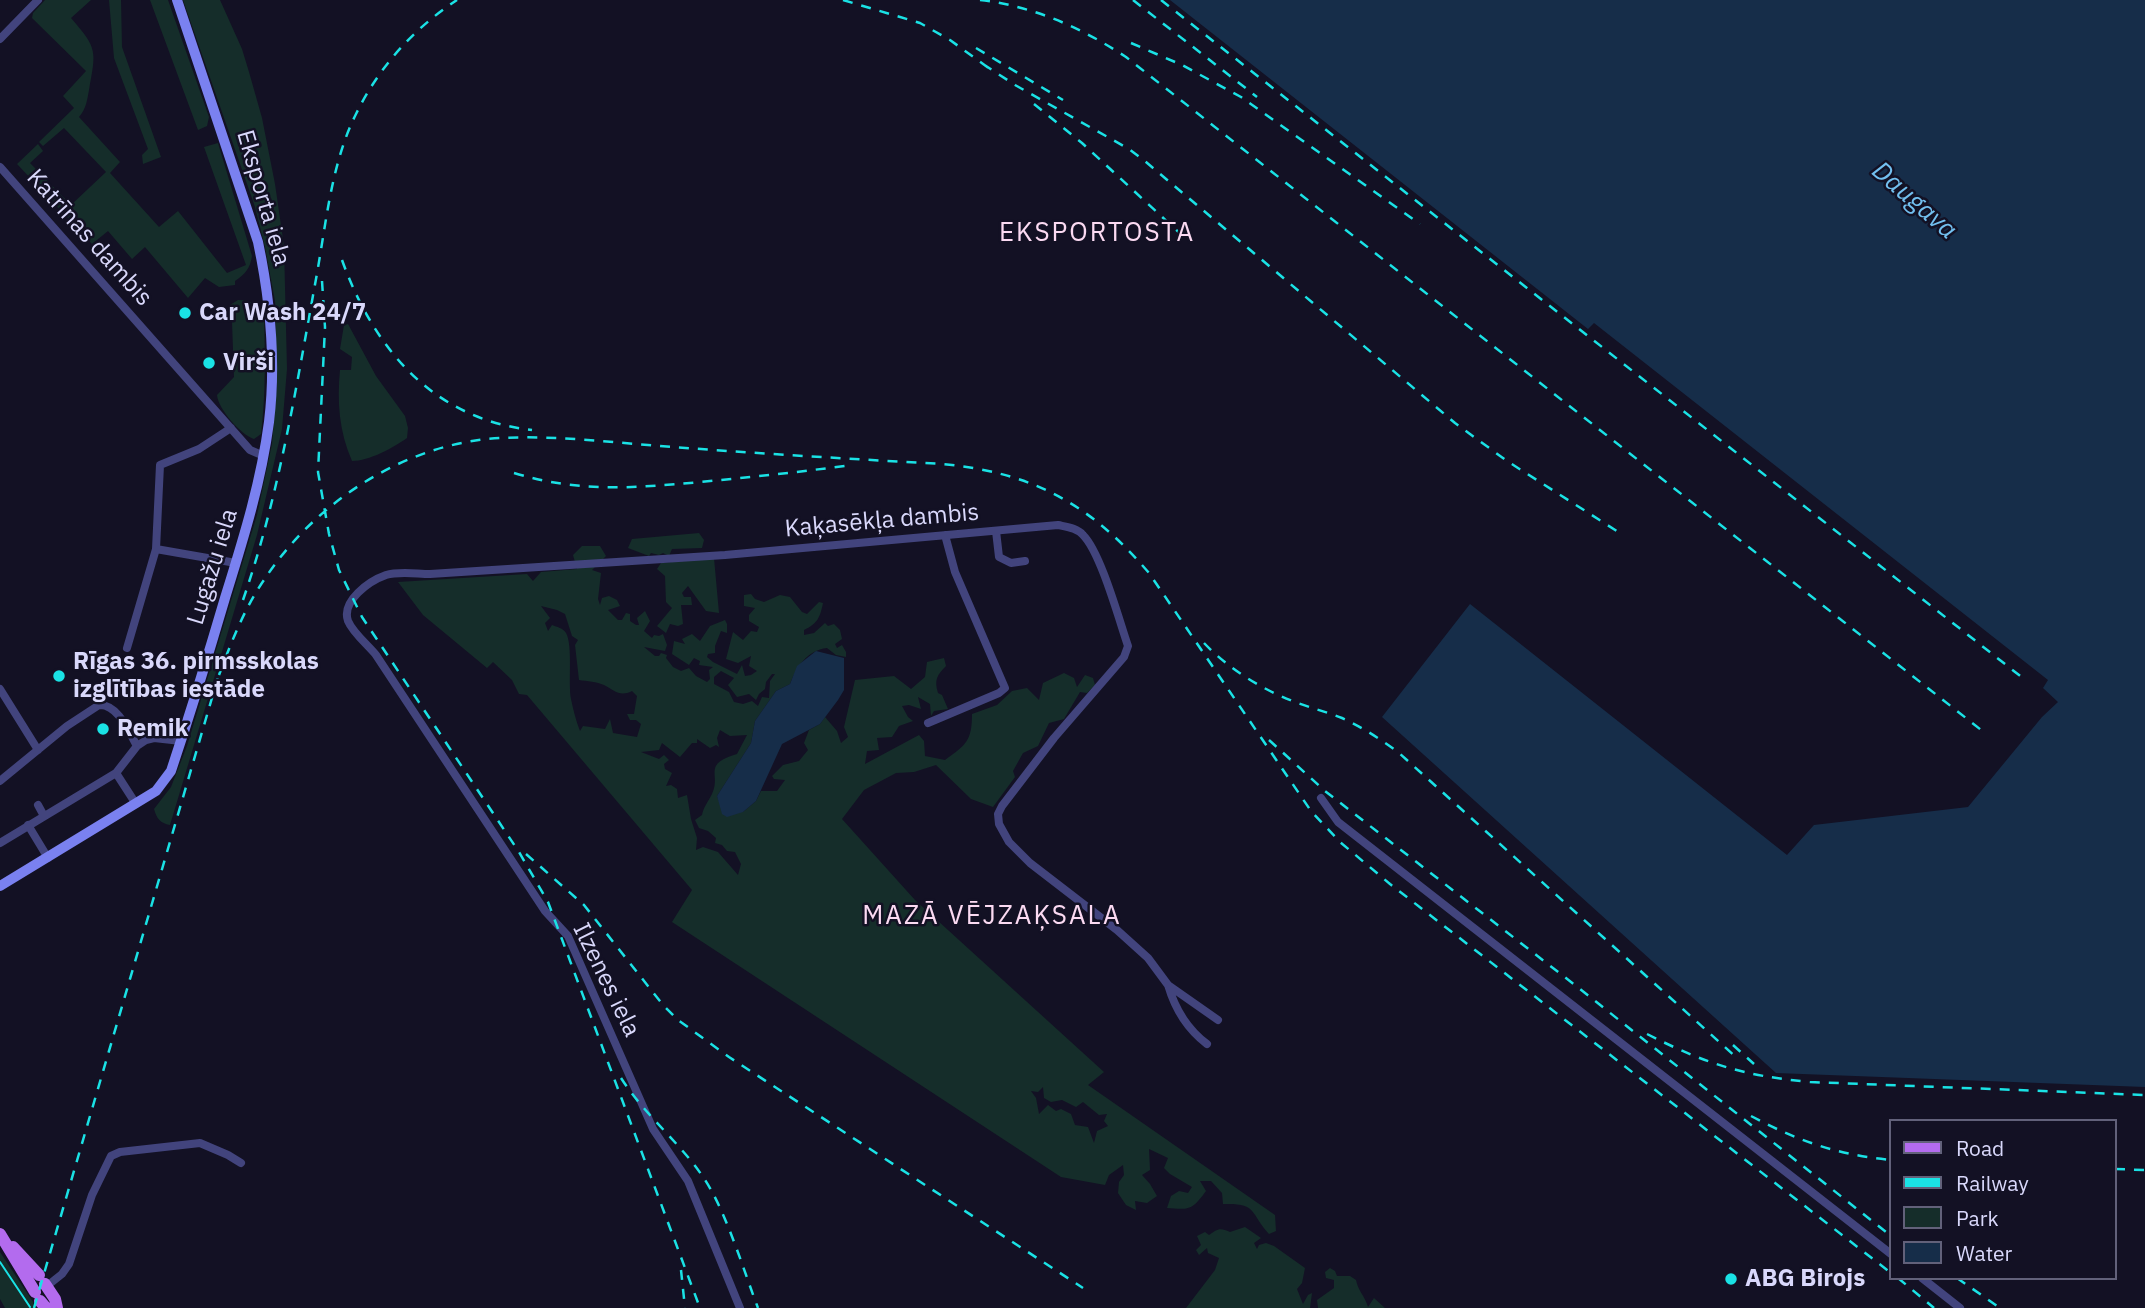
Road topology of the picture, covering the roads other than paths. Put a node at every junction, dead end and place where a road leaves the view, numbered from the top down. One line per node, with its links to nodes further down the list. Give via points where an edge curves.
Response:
1 (37, 0): 3 (street)
2 (177, 0): 6 (street, Eksporta iela, via 264,272 271,374)
3 (0, 39)
4 (0, 167): 5 (street, Katrīnas dambis)
5 (231, 428): 6 (street, Katrīnas dambis, via 250,450); 9 (street, via 199,449 160,465)
6 (264, 456): 11 (street, Lugažu iela)
7 (996, 531): 8 (street, Kaķasēkļa dambis); 10 (street, via 999,557 1011,563); 29 (street, Kaķasēkļa dambis, via 1058,525 1083,535 1128,646 1124,657 1002,806 999,824 1030,863 1117,930 1148,958)
8 (945, 535): 12 (street, Kaķasēkļa dambis, via 698,557 388,574 353,599 346,611); 15 (street, via 955,572 1005,688)
9 (156, 549): 11 (street); 13 (street)
10 (1026, 561)
11 (236, 563): 16 (street, Lugažu iela)
12 (349, 624): 38 (street, Ilzenes iela, via 376,655 545,911 568,936 653,1129 688,1181)
13 (127, 648)
14 (0, 689): 18 (street)
15 (928, 723)
16 (181, 741): 17 (street, via 154,738); 22 (street, Lugažu iela, via 162,786)
17 (137, 746): 18 (street, via 106,704); 19 (street)
18 (38, 750): 20 (street)
19 (116, 773): 22 (street); 24 (street)
20 (0, 781)
21 (1321, 798): 34 (street, via 1338,822)
22 (136, 804): 27 (street, Lugažu iela)
23 (38, 805): 24 (street)
24 (44, 816): 25 (street)
25 (28, 825): 26 (street); 27 (street)
26 (0, 844)
27 (48, 858): 28 (street, Lugažu iela)
28 (0, 886)
29 (1168, 985): 30 (street); 31 (street, via 1185,1021)
30 (1218, 1020)
31 (1207, 1044)
32 (241, 1163): 36 (street, via 200,1143 111,1156 92,1195 69,1264)
33 (0, 1234): 36 (main road)
34 (1890, 1253)
35 (1925, 1280): 39 (street)
36 (42, 1291): 37 (main road)
37 (57, 1308)
38 (740, 1308)
39 (1960, 1308)

